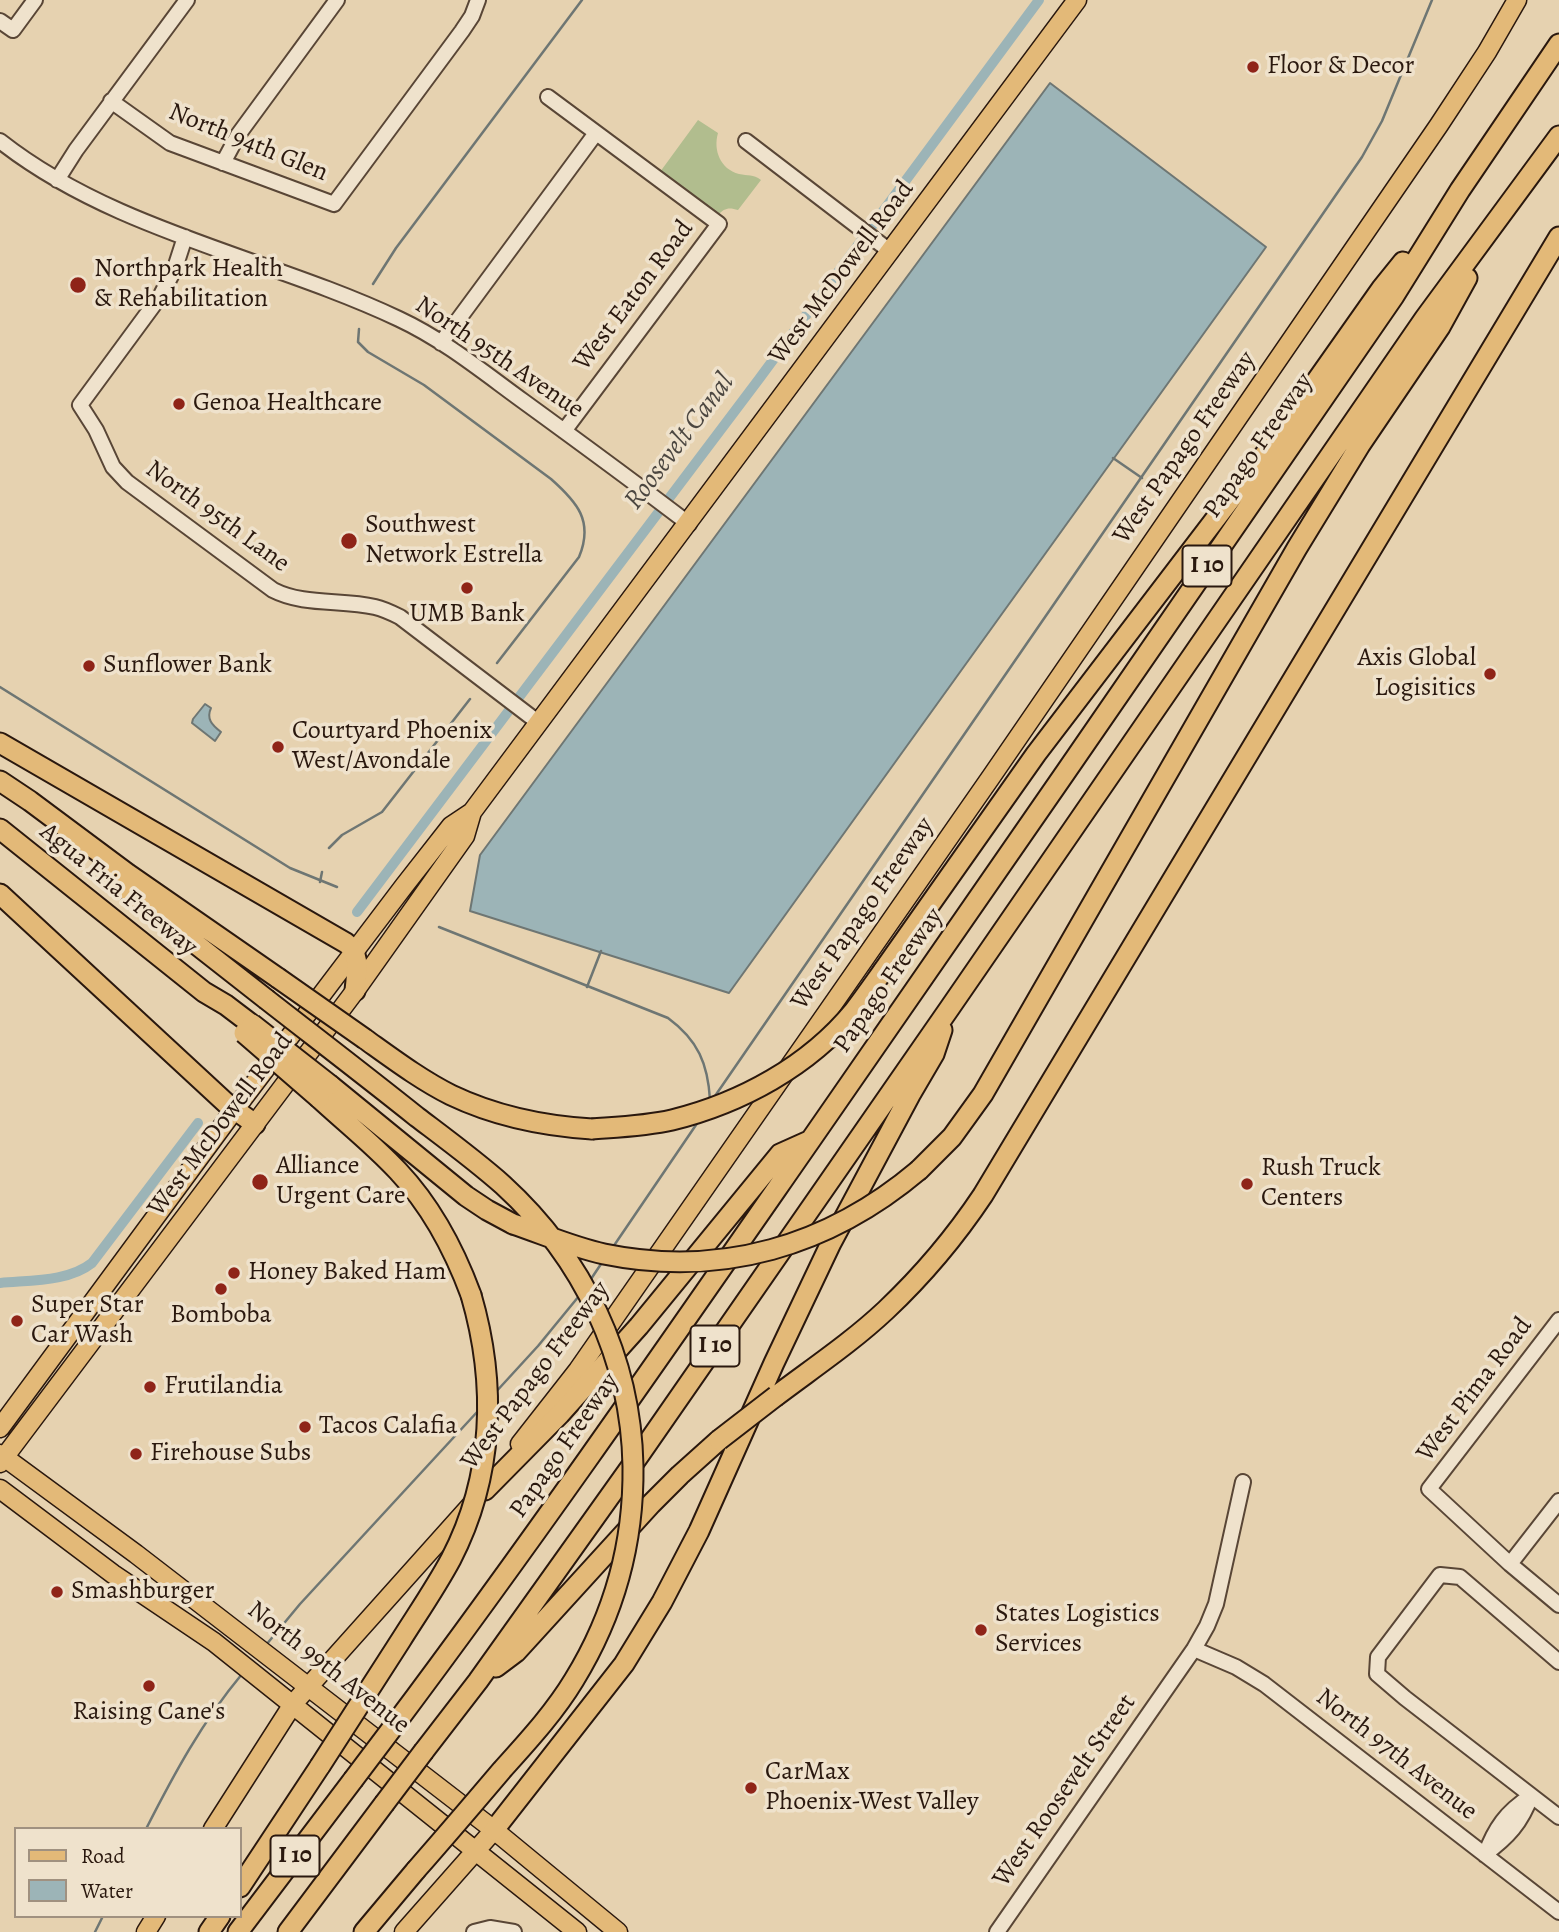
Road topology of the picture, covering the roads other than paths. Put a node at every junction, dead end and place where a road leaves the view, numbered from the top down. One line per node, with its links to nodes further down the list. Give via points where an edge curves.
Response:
1 (36, 0): 7 (street, via 13,30)
2 (187, 0): 10 (street)
3 (337, 0): 15 (street, via 238,135)
4 (478, 0): 15 (street, North 94th Glen, via 463,31 334,204)
5 (1077, 0): 21 (main road, West McDowell Road)
6 (1517, 0): 43 (main road, West Papago Freeway, via 1439,125 983,788 578,1370)
7 (0, 21)
8 (1559, 44): 17 (highway, Papago Freeway / I 10)
9 (548, 97): 11 (street)
10 (111, 101): 15 (street, North 94th Glen, via 170,143); 16 (street)
11 (597, 133): 22 (street); 23 (street, West Eaton Road, via 719,224)
12 (1559, 136): 18 (highway, I 10)
13 (0, 141): 16 (street, North 95th Avenue)
14 (746, 141): 21 (street)
15 (223, 163)
16 (57, 180): 19 (street, North 95th Avenue)
17 (1460, 190): 27 (highway, bridge, via 1059,723 855,1011 790,1069 720,1105 649,1124 592,1129 494,1112 451,1095); 37 (highway, Papago Freeway / I 10, via 1394,296)
18 (1499, 219): 33 (highway, I 10, via 1425,318); 34 (highway, bridge, via 1440,327 1297,548 983,1094 952,1137 886,1196 849,1219 791,1244 735,1258 683,1262 620,1257 575,1246 487,1210)
19 (185, 237): 22 (street, North 95th Avenue, via 374,308); 25 (street, North 95th Lane, via 161,295 80,405 117,473 273,590 289,597 372,606 400,617)
20 (1559, 237): 49 (highway, bridge, via 975,1206 944,1249 885,1311 686,1469 516,1652)
21 (891, 252): 24 (main road, West McDowell Road)
22 (441, 343): 23 (street, North 95th Avenue)
23 (564, 431): 24 (street, North 95th Avenue)
24 (689, 524): 25 (main road, West McDowell Road)
25 (539, 723): 28 (main road, West McDowell Road)
26 (0, 743): 31 (highway)
27 (0, 784): 62 (highway, bridge, via 23,807 520,1201 576,1270 618,1367 629,1413 633,1477 621,1574 603,1625 562,1698)
28 (472, 812): 31 (main road, West McDowell Road, via 452,825); 32 (main road, West McDowell Road, via 465,836)
29 (0, 829): 34 (highway, Agua Fria Freeway, bridge)
30 (0, 894): 35 (highway)
31 (354, 951): 32 (highway); 35 (main road, West McDowell Road)
32 (355, 991): 36 (main road, West McDowell Road)
33 (949, 1009): 49 (highway, I 10); 55 (highway, via 934,1054 831,1243 662,1602 624,1664)
34 (324, 1092): 58 (highway, bridge, via 421,1199 452,1250 483,1340 487,1432 476,1494 462,1536 438,1582)
35 (235, 1109): 36 (highway); 39 (main road, West McDowell Road)
36 (255, 1124): 40 (main road, West McDowell Road)
37 (810, 1141): 43 (highway, via 780,1154 639,1326); 60 (highway, Papago Freeway / I 10, bridge, via 491,1597)
38 (1559, 1320): 45 (street, West Pima Road, via 1429,1489)
39 (0, 1427)
40 (1, 1458): 50 (main road, North 99th Avenue)
41 (1243, 1482): 47 (street, West Roosevelt Street, via 1216,1604)
42 (0, 1489): 51 (main road, North 99th Avenue)
43 (485, 1490): 50 (main road, West Papago Freeway)
44 (1559, 1501): 45 (street)
45 (1510, 1564): 46 (street)
46 (1559, 1605)
47 (1195, 1649): 57 (street, North 97th Avenue, via 1264,1684); 68 (street, West Roosevelt Street)
48 (1559, 1662): 52 (street, via 1460,1577 1440,1575 1378,1657 1377,1674)
49 (478, 1681): 61 (highway, I 10, bridge)
50 (308, 1686): 51 (main road, West Papago Freeway); 55 (main road, North 99th Avenue)
51 (293, 1704): 54 (main road, West Papago Freeway); 56 (main road, North 99th Avenue)
52 (1531, 1796): 53 (street); 57 (street, via 1514,1807 1494,1833)
53 (1559, 1817)
54 (214, 1827)
55 (494, 1830): 56 (main road); 67 (main road, North 99th Avenue)
56 (477, 1852): 63 (main road); 66 (main road, North 99th Avenue)
57 (1485, 1855): 59 (street, North 97th Avenue)
58 (242, 1884)
59 (1559, 1912)
60 (238, 1932)
61 (288, 1932)
62 (364, 1932)
63 (404, 1932)
64 (474, 1932): 65 (street, via 490,1928)
65 (514, 1932)
66 (578, 1932)
67 (618, 1932)
68 (997, 1932)

